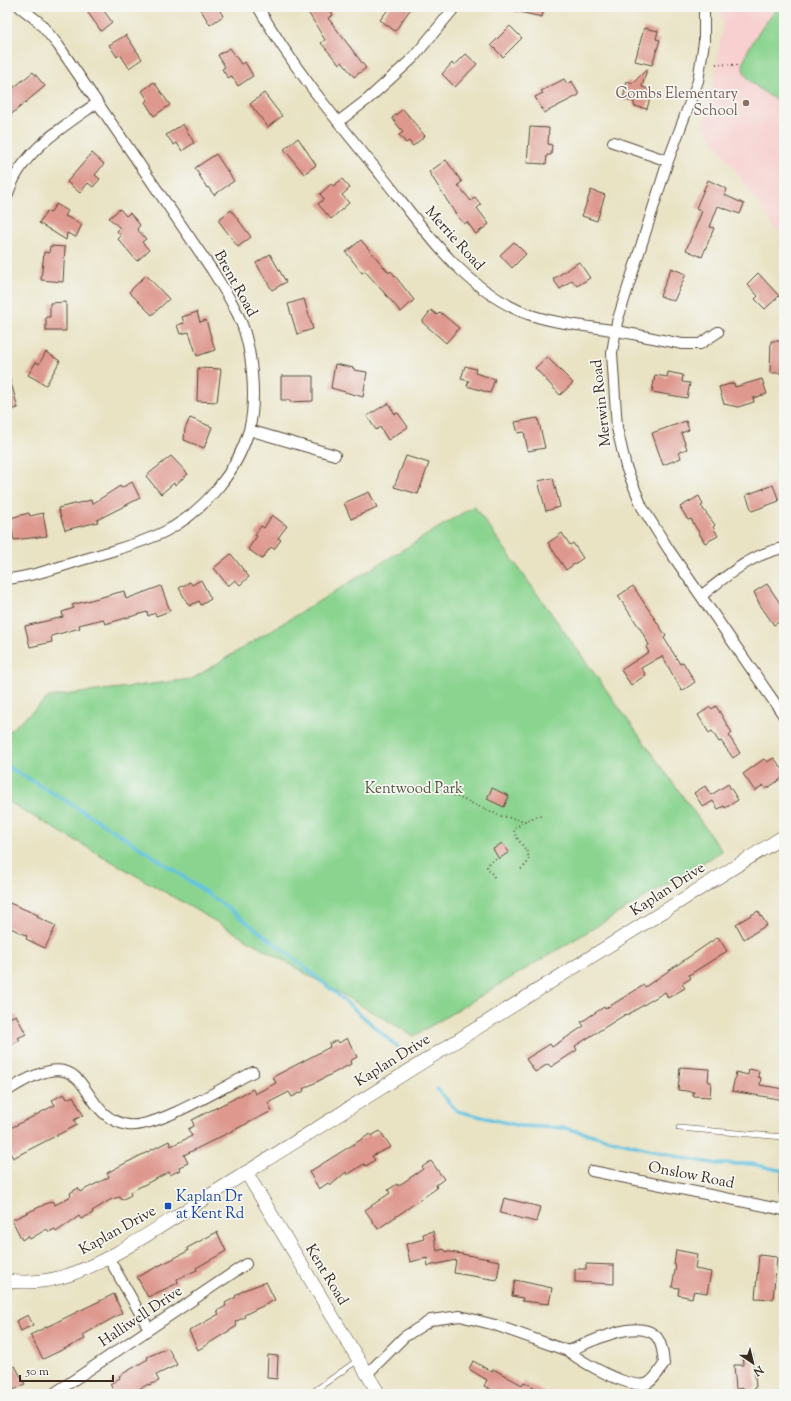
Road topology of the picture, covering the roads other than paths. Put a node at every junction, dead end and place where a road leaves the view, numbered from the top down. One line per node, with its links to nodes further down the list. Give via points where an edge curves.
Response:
1 (20, 7): 5 (street, Brent Road, via 40,22)
2 (258, 7): 6 (street, Merrie Road, via 291,61)
3 (456, 7): 6 (street, via 413,58 374,94)
4 (704, 7): 8 (street, Merwin Road, via 704,42 698,81)
5 (97, 103): 9 (street, via 45,141 31,155 11,183); 12 (street, Brent Road, via 212,270 241,322 250,358 252,395)
6 (338, 122): 10 (street, Merrie Road, via 445,255 472,282 506,304 534,316)
7 (613, 142): 8 (street)
8 (668, 161): 10 (street, Merwin Road)
9 (7, 198)
10 (615, 331): 11 (street, Merrie Road, via 682,344 700,344); 16 (street, Merwin Road, via 612,353 613,388 617,428 626,467 642,507)
11 (718, 332)
12 (249, 430): 13 (street); 15 (street, Brent Road, via 240,453 226,476 205,502 166,531 136,544 38,573)
13 (335, 455)
14 (784, 548): 16 (street, via 760,555)
15 (7, 579)
16 (701, 596): 17 (street, Merwin Road)
17 (784, 716)
18 (784, 836): 25 (street, Kaplan Drive)
19 (253, 1072): 20 (street, via 178,1111 146,1123 130,1125 118,1122 105,1114 76,1076 65,1072 56,1070 43,1073)
20 (7, 1091)
21 (679, 1128): 22 (lane)
22 (784, 1137)
23 (784, 1163): 26 (lane, via 781,1177 781,1196)
24 (592, 1171): 27 (street, Onslow Road)
25 (246, 1172): 28 (street, Kaplan Drive); 33 (street, Kent Road)
26 (784, 1203)
27 (784, 1210)
28 (108, 1256): 30 (street, Kaplan Drive, via 61,1277 42,1281); 31 (street)
29 (246, 1264): 31 (street, Halliwell Drive)
30 (7, 1282)
31 (149, 1329): 35 (street, Halliwell Drive)
32 (568, 1351): 32 (street, via 625,1330 642,1328 655,1336 662,1348 664,1364 649,1382 640,1385 628,1383 594,1368); 34 (street, via 495,1325 460,1316 431,1320 404,1337)
33 (359, 1360): 34 (street, Kent Road); 36 (lane)
34 (367, 1374): 37 (street, Kent Road)
35 (53, 1394)
36 (310, 1394)
37 (379, 1394)

